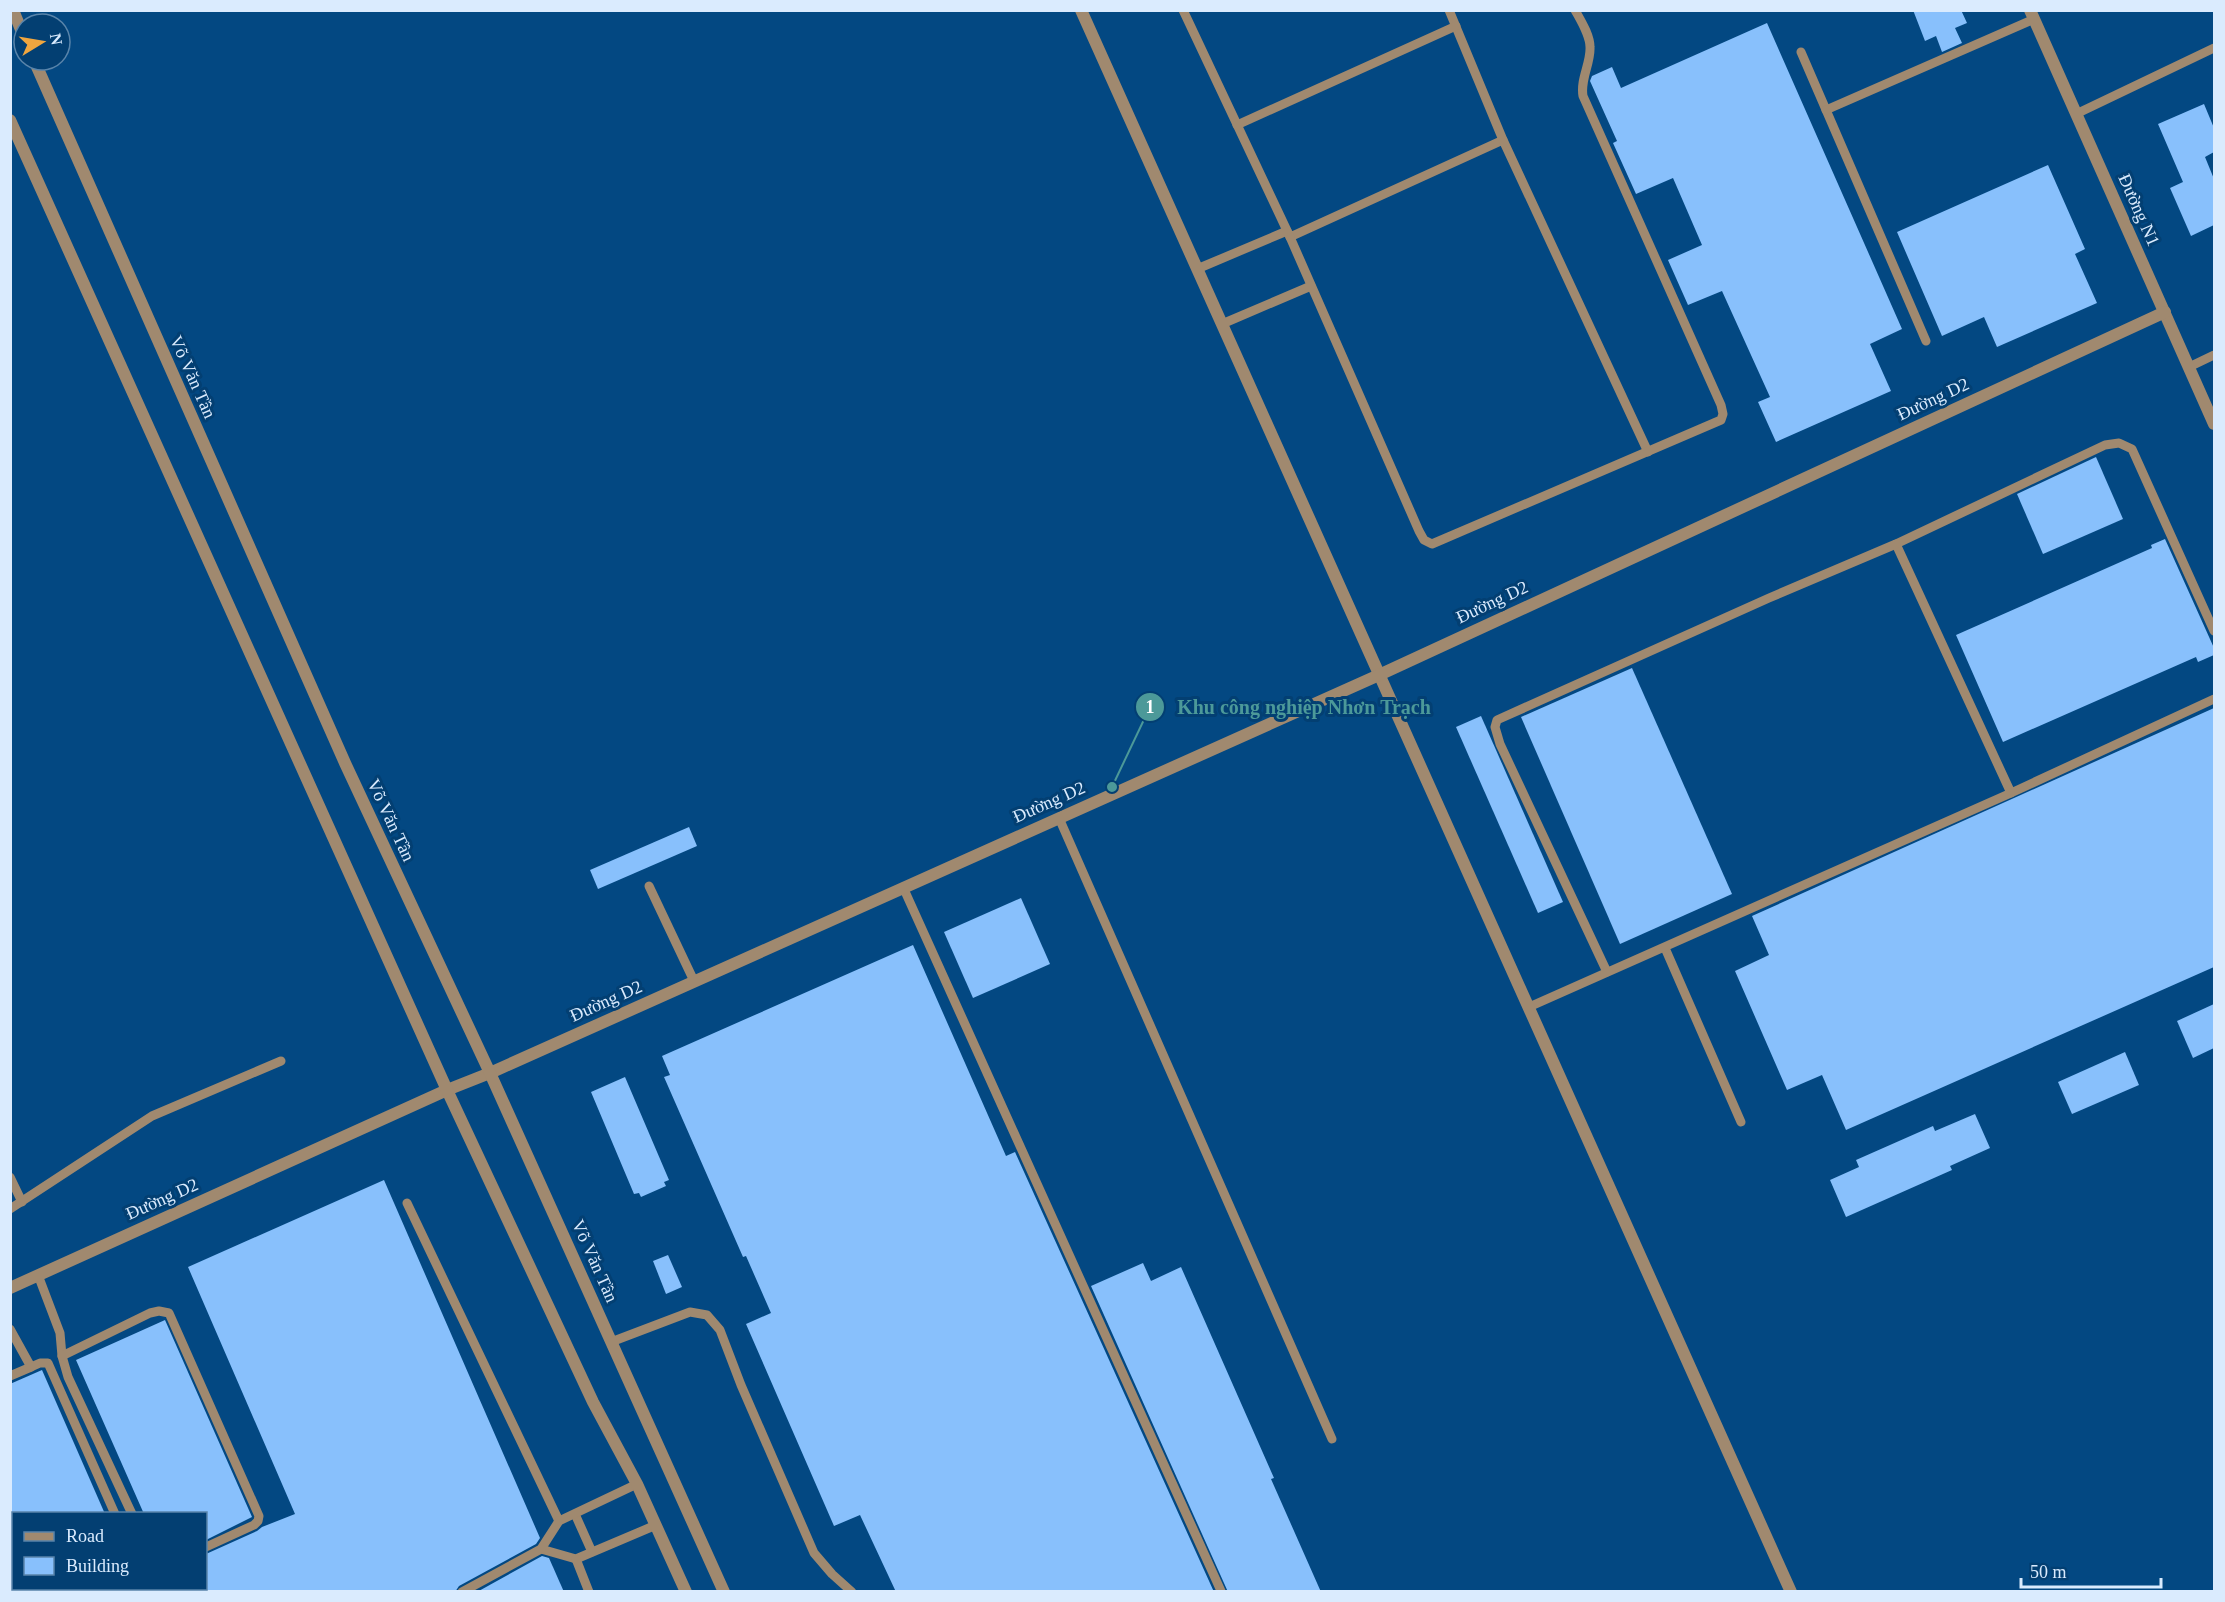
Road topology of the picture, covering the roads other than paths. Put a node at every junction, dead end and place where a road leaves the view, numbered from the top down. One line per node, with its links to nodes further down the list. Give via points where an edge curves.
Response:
1 (1081, 10): 16 (street)
2 (1184, 10): 13 (lane)
3 (1449, 10): 6 (lane)
4 (1575, 10): 24 (lane, via 1590,47 1583,96 1723,414 1721,420)
5 (2032, 14): 10 (lane); 11 (street, Đường N1)
6 (1456, 26): 13 (lane); 14 (lane)
7 (2214, 48): 11 (lane)
8 (1801, 52): 10 (lane)
9 (39, 72): 38 (street, Võ Văn Tần, via 345,763)
10 (1826, 110): 20 (lane)
11 (2076, 114): 18 (street, Đường N1)
12 (10, 120): 39 (street)
13 (1237, 125): 15 (lane)
14 (1503, 140): 15 (lane); 24 (lane)
15 (1288, 234): 16 (lane); 17 (lane)
16 (1197, 269): 19 (street)
17 (1311, 286): 19 (lane); 24 (lane, via 1419,531 1432,544)
18 (2165, 312): 22 (street, Đường N1); 27 (street, Đường D2)
19 (1222, 324): 27 (street)
20 (1926, 341)
21 (2214, 355): 22 (lane)
22 (2189, 367): 23 (street, Đường N1)
23 (2214, 424)
24 (1648, 452)
25 (1896, 544): 26 (lane, via 2105,445 2119,443 2132,449); 29 (lane); 34 (lane, via 1497,720 1500,744)
26 (2214, 631)
27 (1379, 675): 30 (street, Đường D2); 36 (street)
28 (2214, 699): 29 (lane)
29 (2011, 793): 33 (lane)
30 (1059, 818): 32 (street, Đường D2); 52 (lane)
31 (649, 886): 35 (lane)
32 (903, 887): 35 (street, Đường D2); 68 (lane)
33 (1665, 948): 34 (lane); 40 (lane)
34 (1607, 972): 36 (lane)
35 (694, 981): 38 (street, Đường D2)
36 (1529, 1007): 69 (street)
37 (281, 1061): 42 (lane, via 152,1116)
38 (490, 1073): 39 (street, Đường D2); 48 (street, Võ Văn Tần)
39 (447, 1090): 45 (street, Đường D2); 53 (street, via 593,1402)
40 (1741, 1122)
41 (10, 1177): 42 (lane)
42 (22, 1202): 44 (lane)
43 (407, 1203): 57 (lane)
44 (10, 1209)
45 (38, 1275): 46 (street, Đường D2); 49 (lane, via 60,1333)
46 (10, 1288)
47 (10, 1329): 50 (lane)
48 (611, 1342): 66 (street, Võ Văn Tần); 67 (lane, via 690,1312 707,1315 720,1330 814,1553)
49 (62, 1356): 55 (lane, via 68,1377); 59 (lane, via 150,1313 169,1313 259,1516 254,1525)
50 (31, 1367): 51 (lane); 54 (lane, via 48,1363)
51 (10, 1376)
52 (1332, 1439)
53 (637, 1484): 56 (lane); 58 (street)
54 (114, 1512)
55 (131, 1512)
56 (575, 1514): 57 (lane); 61 (lane)
57 (559, 1521): 60 (lane)
58 (656, 1525): 61 (lane); 65 (street)
59 (207, 1547)
60 (541, 1549): 62 (lane); 63 (lane)
61 (592, 1552): 62 (lane)
62 (576, 1559): 64 (lane)
63 (462, 1592)
64 (589, 1592)
65 (686, 1592)
66 (724, 1592)
67 (852, 1592)
68 (1221, 1592)
69 (1791, 1592)

